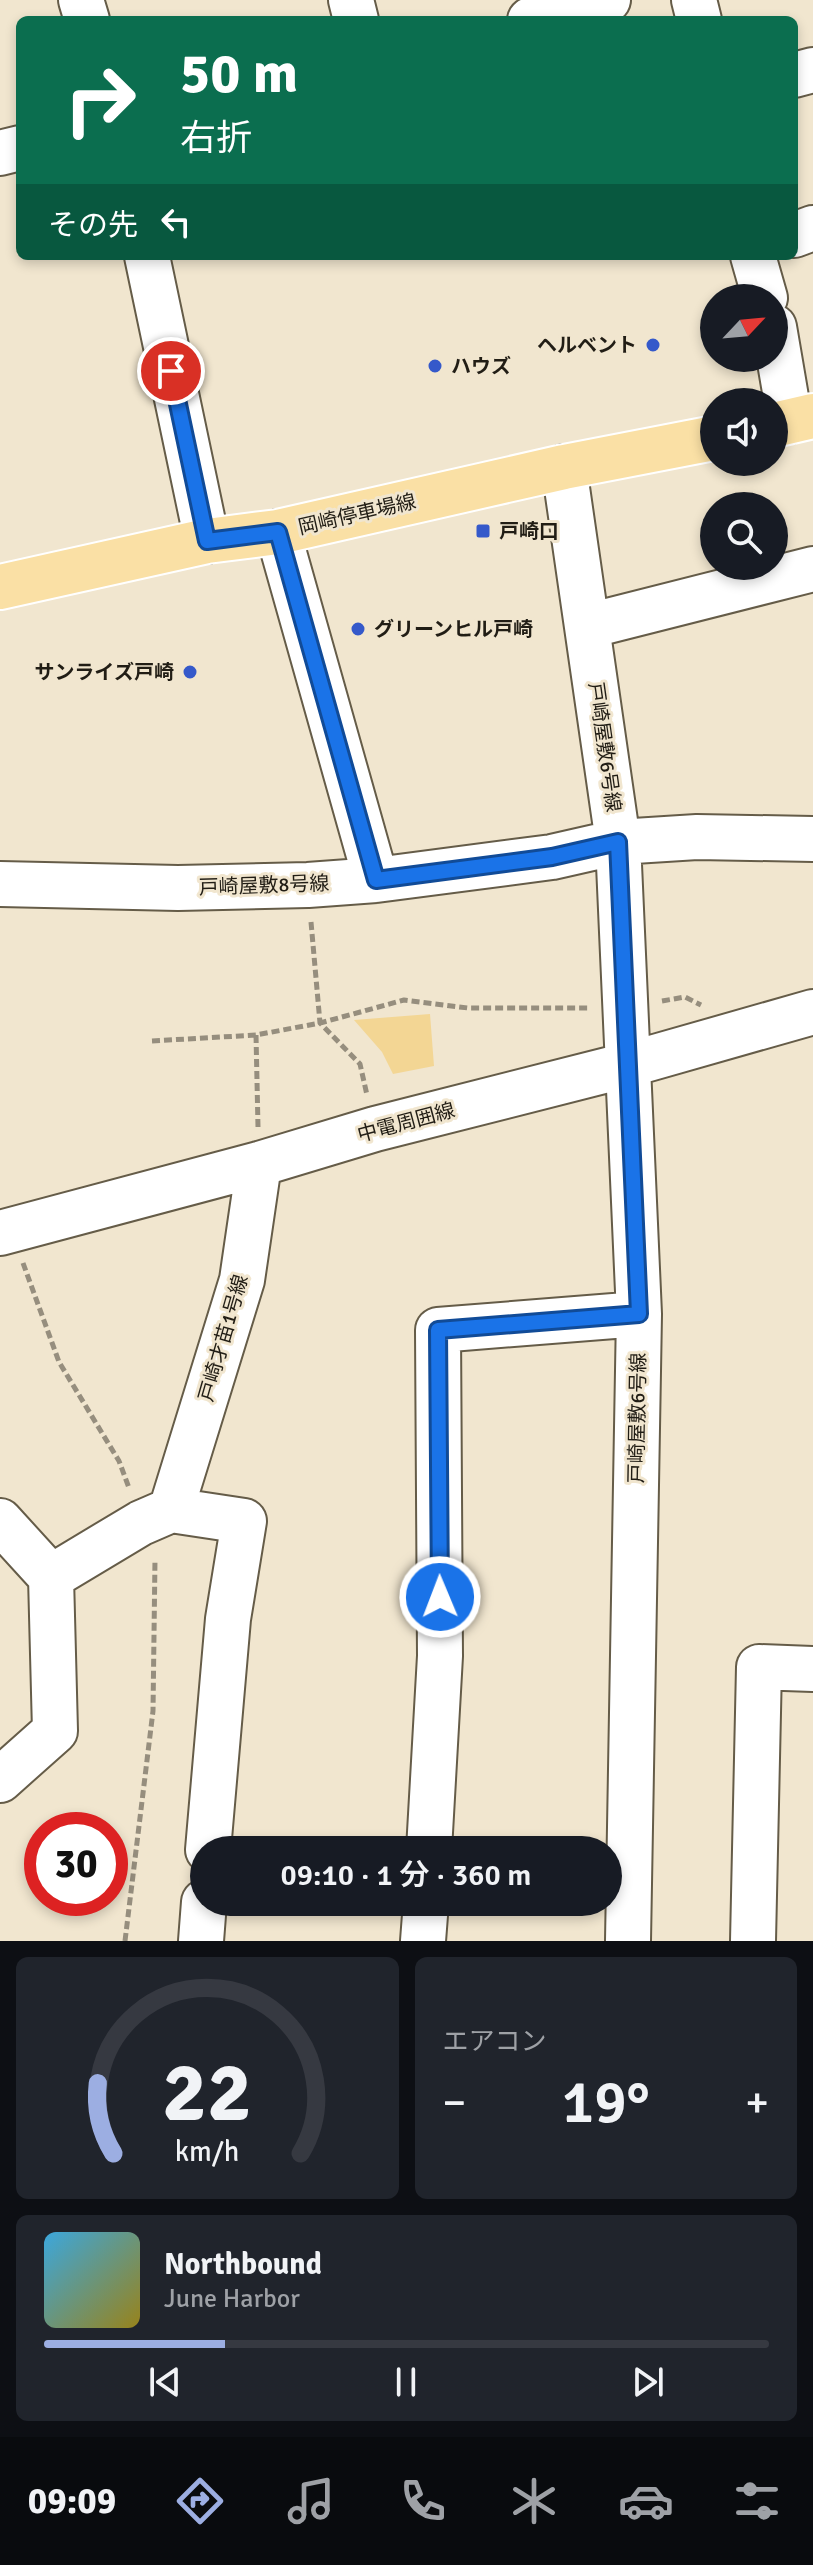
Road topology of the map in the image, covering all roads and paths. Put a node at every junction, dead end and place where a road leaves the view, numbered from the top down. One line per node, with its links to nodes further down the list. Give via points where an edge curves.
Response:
1 (608, 0): 2 (street)
2 (546, 16)
3 (148, 260): 11 (street)
4 (754, 260): 5 (street)
5 (761, 284)
6 (783, 372): 7 (street)
7 (792, 421)
8 (700, 441): 9 (main road, 岡崎停車場線)
9 (564, 467): 10 (main road, 岡崎停車場線); 14 (street, 戸崎屋敷6号線)
10 (278, 532): 11 (main road, 岡崎停車場線); 17 (street)
11 (207, 541): 13 (main road, 岡崎停車場線)
12 (813, 569): 14 (street)
13 (0, 587)
14 (588, 626): 16 (street, 戸崎屋敷6号線)
15 (813, 839): 16 (street, 戸崎屋敷8号線)
16 (618, 842): 17 (street, 戸崎屋敷8号線, via 552,857); 20 (street, 戸崎屋敷6号線)
17 (376, 880): 19 (street, 戸崎屋敷8号線)
18 (0, 884): 19 (street, 戸崎屋敷8号線)
19 (308, 885): 22 (path)
20 (624, 1009): 22 (path, via 468,1008 404,1000); 23 (path, via 685,997); 26 (street, 戸崎屋敷6号線)
21 (813, 1012): 23 (street, 中電周囲線)
22 (320, 1023): 24 (path); 27 (path, via 360,1064)
23 (748, 1031): 26 (street, 中電周囲線)
24 (256, 1035): 25 (path); 28 (path)
25 (152, 1041)
26 (627, 1065): 27 (street, 中電周囲線); 30 (street, 戸崎屋敷6号線)
27 (375, 1129): 28 (street, 中電周囲線)
28 (259, 1164): 29 (street, 中電周囲線); 31 (street, 戸崎才苗1号線, via 242,1280)
29 (5, 1231): 31 (path, via 59,1362)
30 (639, 1314): 37 (street, via 438,1330 440,1656); 43 (street, 戸崎屋敷6号線)
31 (156, 1517): 33 (street); 36 (street, via 244,1521 228,1619); 40 (path, via 153,1711)
32 (0, 1521): 33 (street)
33 (51, 1577): 35 (street, via 55,1731)
34 (813, 1669): 44 (street, via 759,1667)
35 (0, 1780)
36 (209, 1836)
37 (430, 1836)
38 (203, 1916): 41 (street)
39 (425, 1916): 42 (street)
40 (125, 1941)
41 (201, 1941)
42 (423, 1941)
43 (628, 1941)
44 (753, 1941)

